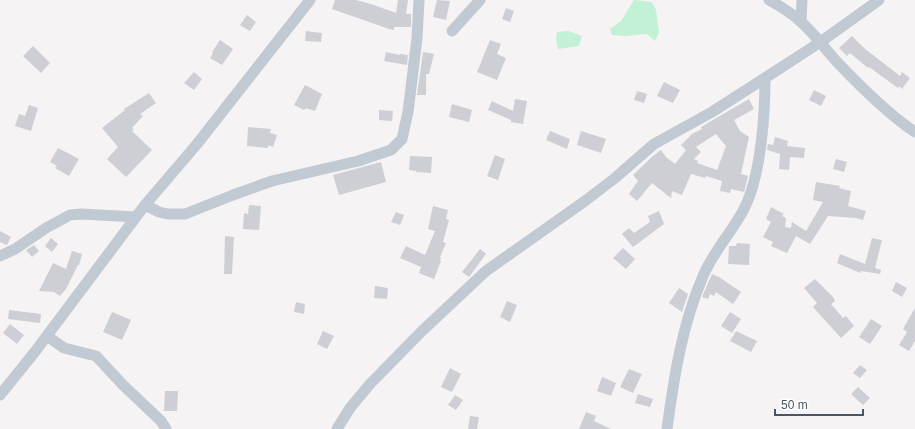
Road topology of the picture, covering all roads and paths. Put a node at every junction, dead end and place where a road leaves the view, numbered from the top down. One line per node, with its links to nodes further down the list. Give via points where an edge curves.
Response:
1 (310, 0): 12 (street, via 197,144)
2 (420, 0): 12 (street, via 408,112 402,139 391,150 358,161 272,181 185,214 168,214)
3 (480, 0): 8 (street)
4 (769, 0): 7 (street)
5 (802, 0): 7 (street)
6 (879, 0): 9 (street)
7 (801, 22): 9 (street)
8 (452, 31)
9 (820, 43): 10 (street); 11 (street, via 872,96)
10 (765, 78): 18 (street, via 712,112 654,144 585,201 486,271 370,384); 19 (street, via 764,123 754,182 737,222 708,264 696,295 679,350)
11 (915, 132)
12 (145, 205): 13 (street)
13 (136, 217): 14 (street, via 70,215); 15 (street)
14 (0, 256)
15 (47, 336): 16 (street); 17 (street, via 64,348 96,356)
16 (0, 395)
17 (166, 429)
18 (337, 429)
19 (667, 429)

